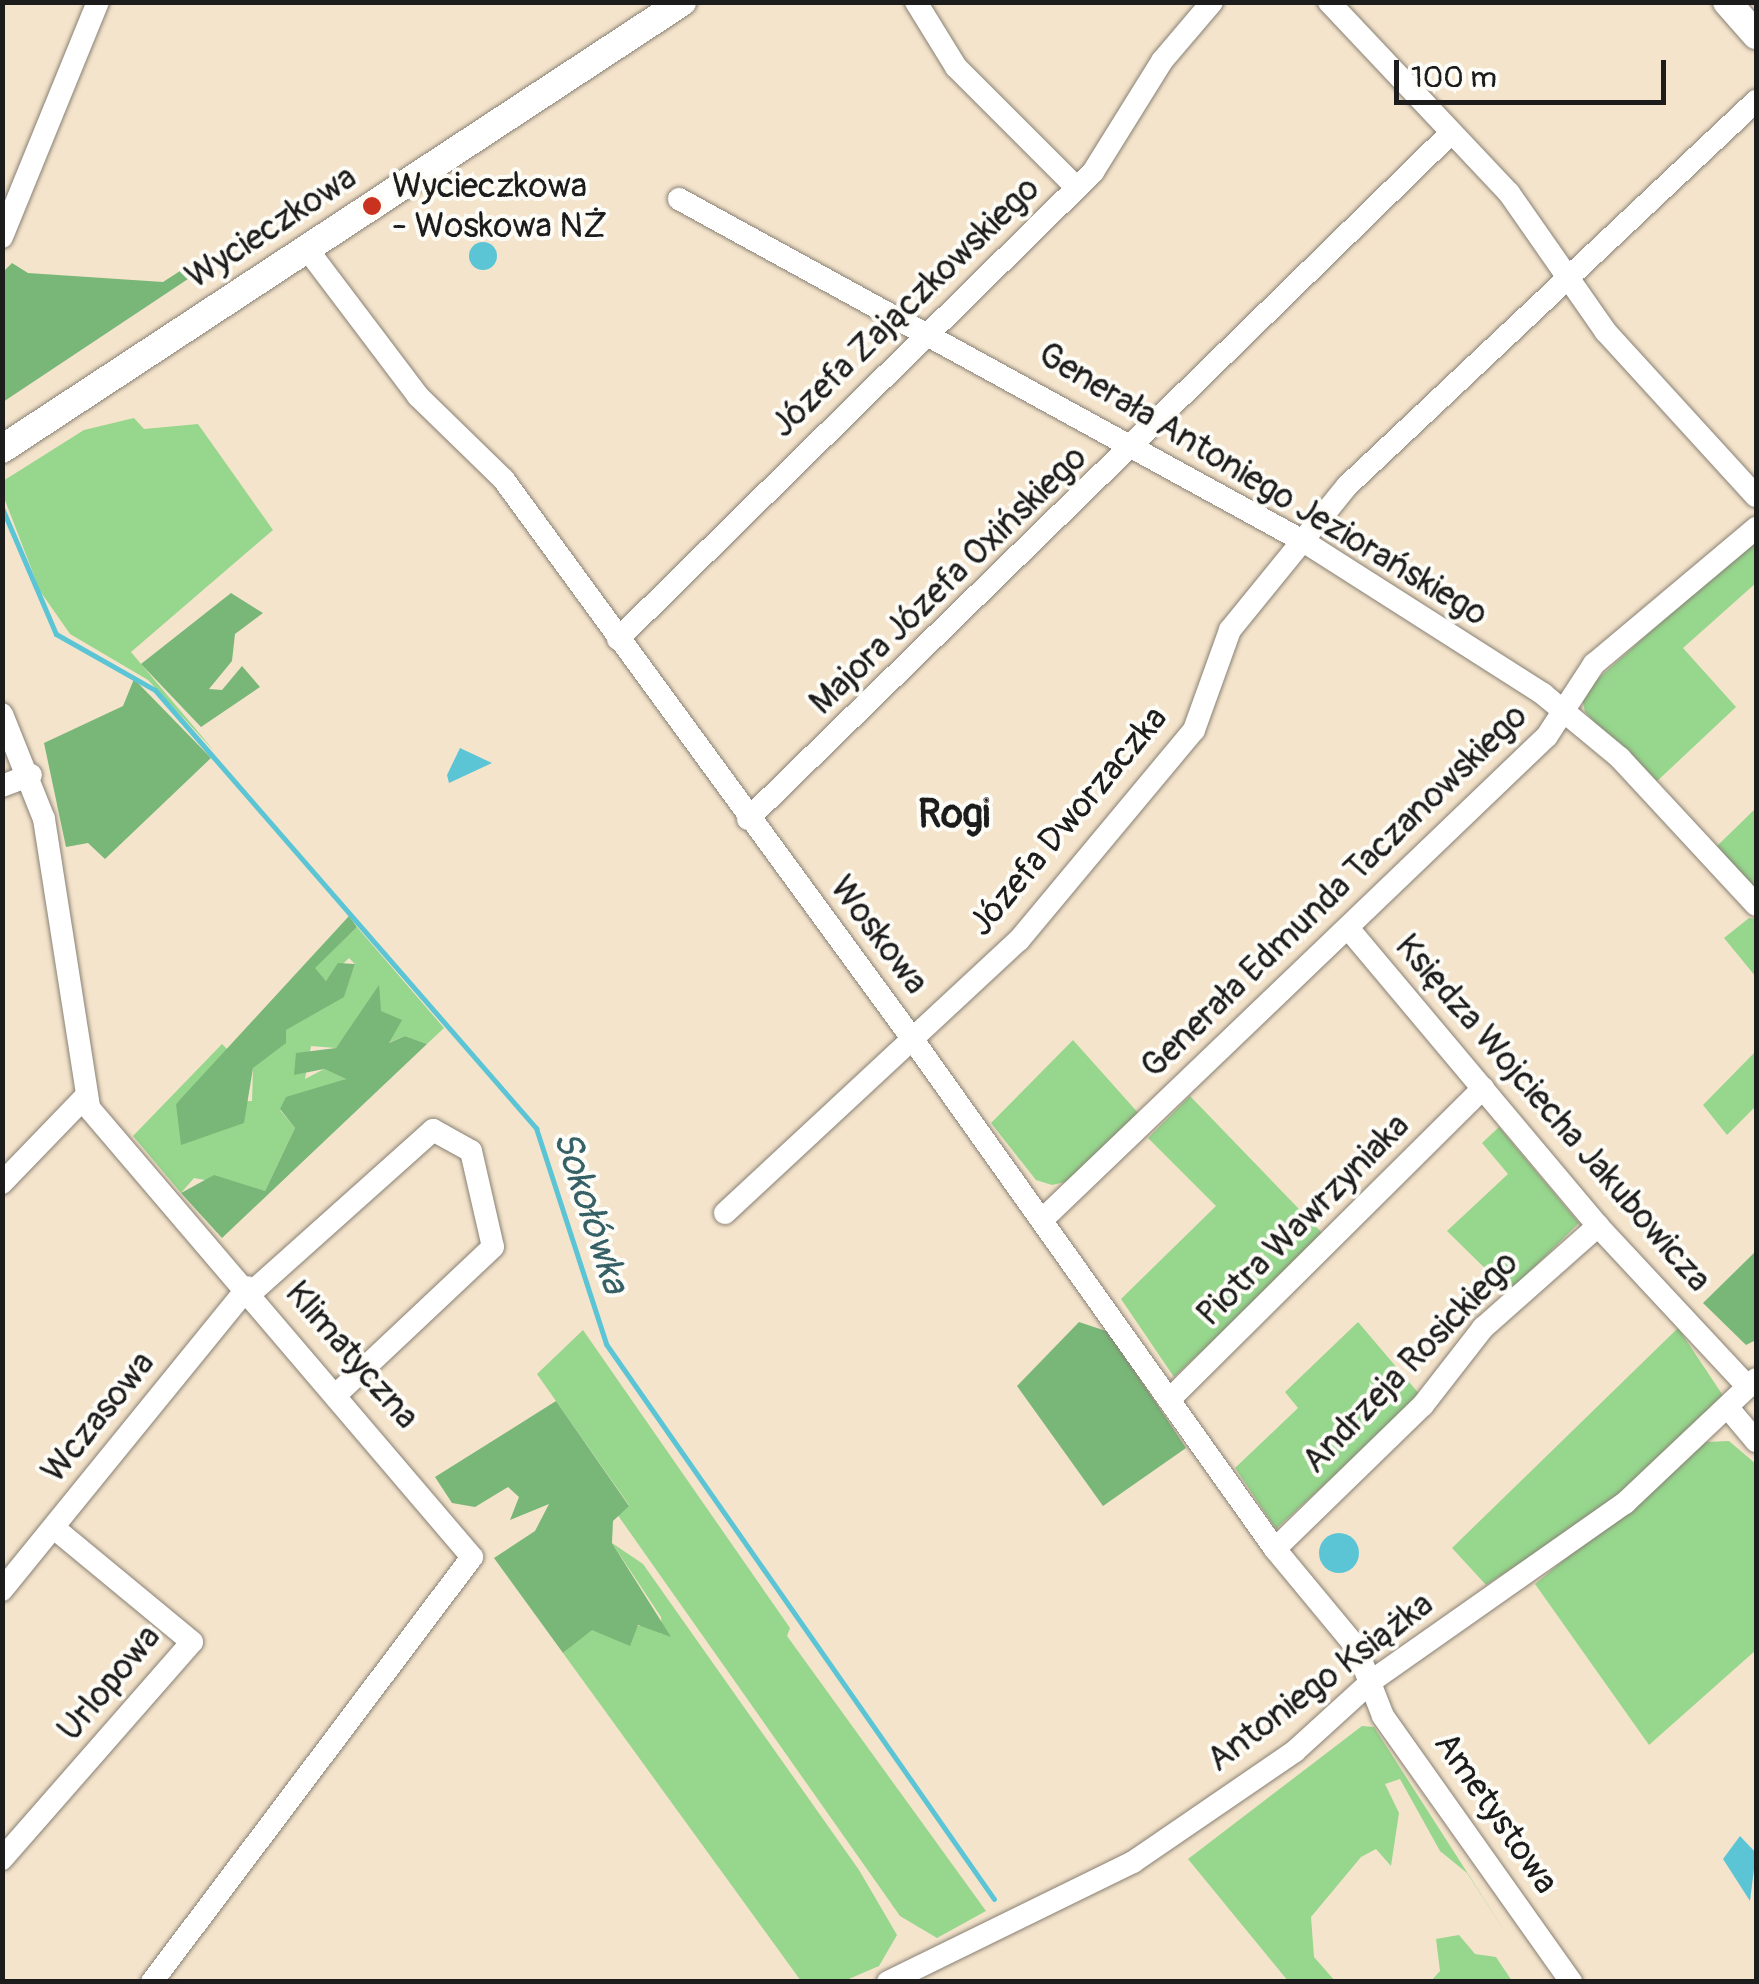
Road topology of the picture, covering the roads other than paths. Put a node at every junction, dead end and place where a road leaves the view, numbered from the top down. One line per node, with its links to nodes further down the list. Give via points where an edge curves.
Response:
1 (98, 2): 12 (street)
2 (916, 2): 10 (street, via 956,66)
3 (1212, 2): 10 (street, Józefa Zajączkowskiego)
4 (1329, 2): 9 (street)
5 (1727, 2): 7 (street)
6 (668, 6): 13 (street, Wycieczkowa)
7 (1756, 35)
8 (1756, 102): 14 (street, Józefa Dworzaczka)
9 (1450, 134): 14 (street, via 1510,193); 16 (street, Majora Józefa Oxińskiego)
10 (1077, 188): 15 (street, Józefa Zajączkowskiego)
11 (679, 199): 15 (street, Generała Antoniego Jeziorańskiego)
12 (2, 237)
13 (307, 249): 17 (street, Wycieczkowa); 21 (street, Woskowa, via 418,396 504,480)
14 (1567, 276): 18 (street); 20 (street, Józefa Dworzaczka, via 1346,486)
15 (929, 329): 16 (street, Generała Antoniego Jeziorańskiego); 21 (street, Józefa Zajączkowskiego)
16 (1136, 445): 20 (street, Generała Antoniego Jeziorańskiego); 26 (street, Majora Józefa Oxińskiego)
17 (3, 448)
18 (1756, 496)
19 (1756, 528): 22 (street, Generała Edmunda Taczanowskiego, via 1594,664)
20 (1303, 540): 22 (street, Generała Antoniego Jeziorańskiego); 29 (street, Józefa Dworzaczka, via 1224,641 1187,739 1019,940)
21 (618, 638): 26 (street, Woskowa)
22 (1563, 708): 27 (street, Generała Antoniego Jeziorańskiego); 28 (street, Generała Edmunda Taczanowskiego, via 1547,736)
23 (2, 714): 24 (street)
24 (31, 775): 25 (street); 31 (street)
25 (2, 786)
26 (748, 819): 29 (street, Woskowa)
27 (1756, 904)
28 (1348, 928): 30 (street, Księdza Wojciecha Jakubowicza); 34 (street, Generała Edmunda Taczanowskiego)
29 (911, 1037): 33 (street, Józefa Dworzaczka); 34 (street, Woskowa)
30 (1482, 1088): 35 (street, Księdza Wojciecha Jakubowicza); 39 (street, Piotra Wawrzyniaka)
31 (84, 1098): 32 (street); 36 (street, Klimatyczna)
32 (2, 1183)
33 (726, 1213)
34 (1042, 1220): 39 (street, Woskowa)
35 (1598, 1226): 37 (street, Księdza Wojciecha Jakubowicza); 43 (street, Andrzeja Rosickiego, via 1483,1328 1423,1405)
36 (250, 1289): 38 (street, Klimatyczna); 38 (street, Wczasowa, via 433,1130 470,1152 492,1247); 42 (street, Wczasowa)
37 (1752, 1384): 40 (street, Antoniego Książka)
38 (338, 1392): 47 (street, Klimatyczna, via 465,1540 471,1566)
39 (1171, 1398): 43 (street, Woskowa)
40 (1729, 1409): 41 (street); 45 (street, Antoniego Książka, via 1606,1518)
41 (1756, 1441)
42 (54, 1528): 44 (street, Wczasowa); 46 (street, Urlopowa, via 192,1642)
43 (1275, 1549): 45 (street, Woskowa)
44 (5, 1584)
45 (1372, 1680): 48 (street, Antoniego Książka, via 1294,1750 1133,1862); 49 (street, Ametystowa, via 1383,1716)
46 (2, 1859)
47 (152, 1982)
48 (888, 1982)
49 (1571, 1982)

